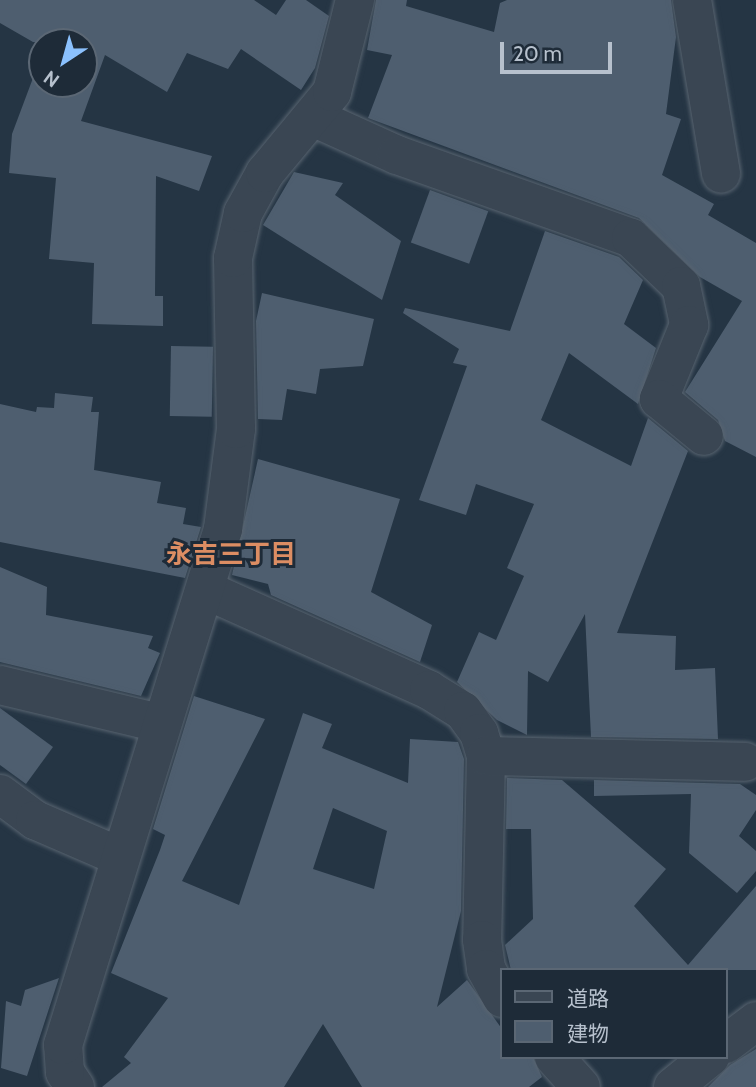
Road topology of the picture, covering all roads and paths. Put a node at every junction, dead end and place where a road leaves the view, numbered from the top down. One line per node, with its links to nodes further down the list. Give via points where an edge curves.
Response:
1 (355, 0): 3 (street, via 347,54)
2 (692, 0): 4 (street)
3 (315, 118): 5 (street, via 397,155 631,238 681,286 689,325 659,399); 6 (street, via 265,173 243,213 233,258 236,429)
4 (720, 174)
5 (704, 436)
6 (208, 591): 8 (street); 9 (street, via 429,690 463,711)
7 (0, 685): 8 (street)
8 (159, 723): 12 (street)
9 (486, 756): 10 (street); 13 (street, via 482,940 486,970)
10 (745, 762)
11 (0, 794): 12 (street, via 35,820)
12 (118, 856): 18 (street, via 63,1045 65,1072)
13 (500, 994)
14 (756, 1021): 15 (street)
15 (728, 1042)
16 (556, 1059): 19 (street)
17 (708, 1059): 20 (street)
18 (75, 1087)
19 (581, 1087)
20 (673, 1087)

